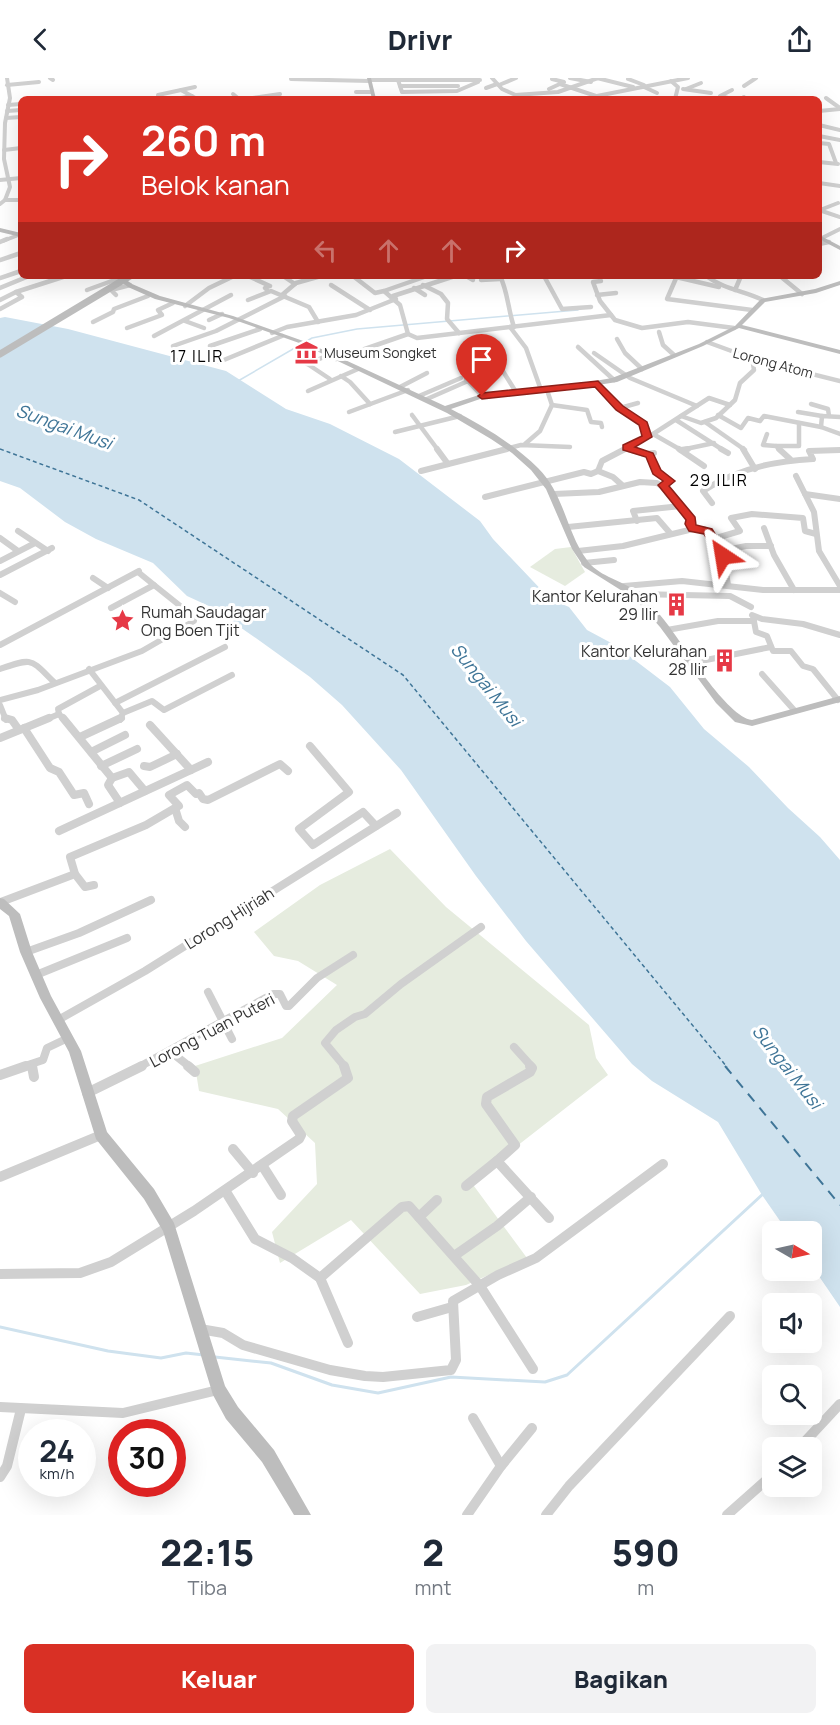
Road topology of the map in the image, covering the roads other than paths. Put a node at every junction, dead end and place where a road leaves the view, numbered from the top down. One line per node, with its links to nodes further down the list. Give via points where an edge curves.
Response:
1 (7, 78): 26 (street)
2 (22, 78): 24 (street)
3 (499, 78): 13 (street)
4 (516, 78): 27 (street)
5 (570, 78): 20 (street)
6 (598, 78): 20 (street); 38 (street)
7 (687, 78): 18 (street)
8 (697, 78): 22 (street)
9 (756, 78): 33 (street)
10 (328, 79): 15 (street); 21 (street)
11 (441, 79): 12 (street); 16 (street)
12 (480, 79): 30 (street)
13 (493, 79): 27 (street)
14 (552, 79): 25 (street, via 564,82)
15 (291, 80)
16 (398, 80): 21 (street); 28 (street)
17 (628, 80): 31 (street)
18 (672, 80): 22 (street); 31 (street); 45 (street, via 678,85)
19 (39, 82): 24 (street)
20 (591, 82): 37 (street)
21 (370, 83): 35 (street); 46 (street)
22 (683, 83): 32 (street)
23 (701, 83): 32 (street)
24 (17, 84): 26 (street)
25 (560, 84): 37 (street); 39 (street)
26 (7, 85): 65 (street)
27 (498, 85): 36 (street); 51 (street)
28 (400, 86): 29 (street); 44 (street, via 402,92)
29 (442, 86): 30 (street); 44 (street)
30 (468, 86): 44 (street)
31 (643, 86): 38 (street); 47 (street)
32 (694, 86): 40 (street)
33 (744, 86)
34 (195, 87): 42 (street)
35 (355, 87)
36 (486, 88)
37 (574, 88): 59 (street); 60 (street)
38 (634, 88): 60 (street)
39 (549, 89)
40 (683, 89): 45 (street); 48 (street)
41 (152, 90): 52 (street)
42 (181, 90): 52 (street); 53 (street)
43 (732, 90): 62 (street)
44 (444, 91)
45 (676, 91): 61 (street)
46 (356, 92)
47 (657, 93)
48 (711, 93)
49 (233, 94): 54 (street)
50 (280, 94): 55 (street)
51 (513, 94): 56 (street); 57 (street); 58 (street)
52 (158, 95)
53 (192, 96)
54 (235, 96)
55 (266, 96)
56 (508, 96)
57 (518, 96)
58 (530, 96)
59 (543, 96)
60 (597, 96)
61 (675, 96)
62 (720, 96)
63 (826, 99): 66 (street)
64 (18, 104): 65 (street)
65 (8, 105): 68 (street)
66 (840, 109): 69 (street)
67 (18, 110): 68 (street)
68 (7, 111): 72 (street)
69 (822, 112)
70 (18, 117): 72 (street)
71 (822, 117): 74 (street)
72 (6, 118): 80 (street)
73 (822, 125): 74 (street)
74 (828, 125): 75 (street)
75 (839, 129)
76 (822, 137): 77 (street)
77 (840, 140)
78 (822, 143): 81 (street, via 829,144)
79 (18, 148): 80 (street)
80 (4, 150): 86 (street)
81 (832, 151): 82 (street); 83 (street)
82 (840, 151)
83 (838, 161): 84 (street)
84 (822, 162)
85 (18, 178): 86 (street)
86 (8, 179): 87 (street); 90 (street, via 9,194)
87 (0, 180)
88 (822, 183): 89 (street)
89 (840, 186)
90 (5, 200): 91 (street); 93 (street)
91 (18, 200)
92 (838, 203): 94 (street)
93 (0, 204)
94 (822, 209)
95 (822, 211): 96 (street)
96 (840, 217)
97 (840, 229): 101 (street)
98 (0, 230): 99 (street)
99 (18, 234)
100 (18, 236): 103 (street)
101 (822, 239)
102 (822, 240): 104 (street)
103 (0, 242)
104 (840, 248)
105 (18, 254): 106 (street)
106 (0, 260)
107 (18, 272): 108 (street)
108 (0, 279)
109 (22, 279): 134 (street)
110 (54, 279): 140 (street)
111 (228, 279): 154 (street)
112 (255, 279): 137 (street, via 270,286 265,288)
113 (288, 279): 130 (street)
114 (311, 279): 130 (street)
115 (357, 279): 138 (street, via 375,293)
116 (418, 279): 138 (street)
117 (444, 279): 132 (street)
118 (487, 279): 127 (street)
119 (501, 279): 169 (street)
120 (546, 279): 161 (street, via 562,309 589,308)
121 (675, 279): 158 (street, via 667,299)
122 (682, 279): 133 (street)
123 (710, 279): 133 (street)
124 (740, 279): 139 (street)
125 (784, 279): 142 (street)
126 (125, 280): 136 (street); 143 (street, via 111,290); 148 (street); 187 (street, bridge)
127 (481, 280)
128 (601, 281): 147 (street, via 593,282)
129 (840, 283): 142 (street)
130 (295, 284): 145 (street)
131 (331, 285): 157 (street)
132 (423, 285): 135 (street); 176 (street, via 448,303 450,322)
133 (721, 287): 139 (street)
134 (0, 288)
135 (414, 288): 146 (street); 149 (street)
136 (87, 290)
137 (268, 290): 145 (street); 151 (street)
138 (384, 291): 149 (street)
139 (735, 291): 152 (street)
140 (16, 292): 150 (street); 155 (street, via 22,297)
141 (616, 293): 147 (street)
142 (802, 294): 152 (street)
143 (116, 295)
144 (231, 295): 156 (street)
145 (284, 295): 164 (street); 167 (street, via 310,308)
146 (424, 295)
147 (597, 295): 160 (street)
148 (148, 296): 153 (street); 166 (street)
149 (394, 297): 157 (street); 177 (street, via 401,306)
150 (0, 300)
151 (248, 300)
152 (763, 300): 158 (street)
153 (173, 303): 154 (street); 171 (street, via 158,310 162,315)
154 (185, 306): 156 (street)
155 (0, 309)
156 (206, 310): 159 (street); 165 (street)
157 (370, 310): 167 (street)
158 (752, 310): 170 (street)
159 (222, 314): 163 (street); 164 (street)
160 (611, 315): 161 (street); 168 (street, via 615,320 642,328)
161 (596, 316): 169 (street)
162 (659, 318): 168 (street)
163 (208, 320)
164 (239, 320): 173 (street); 182 (street)
165 (185, 321): 172 (street); 178 (street)
166 (93, 322)
167 (318, 322): 175 (street)
168 (667, 325): 170 (street, via 696,322)
169 (512, 327): 176 (street); 207 (street)
170 (736, 327): 181 (street); 185 (street)
171 (127, 328)
172 (204, 328)
173 (260, 329): 175 (street); 183 (street)
174 (659, 332): 188 (street, via 663,345)
175 (272, 333): 179 (street)
176 (459, 333): 177 (street, via 417,338)
177 (408, 334): 189 (street)
178 (154, 336)
179 (282, 336): 189 (street); 192 (street)
180 (617, 339): 196 (street)
181 (707, 342): 188 (street); 191 (street, Lorong Atom)
182 (172, 346)
183 (210, 346)
184 (578, 347): 201 (street)
185 (840, 352)
186 (594, 353): 199 (street)
187 (0, 354)
188 (674, 355): 196 (street)
189 (332, 357): 193 (street); 195 (street)
190 (300, 359): 193 (street)
191 (756, 360): 202 (street, Lorong Atom); 215 (street, via 754,370 740,383 740,394)
192 (219, 362)
193 (307, 364): 200 (street)
194 (501, 368): 208 (street)
195 (358, 369): 198 (street); 204 (street)
196 (642, 369): 199 (street)
197 (427, 373): 204 (street)
198 (341, 376): 200 (street); 213 (street)
199 (624, 376): 201 (street); 216 (street)
200 (330, 379): 205 (street)
201 (614, 380): 203 (street)
202 (840, 381)
203 (598, 384): 207 (street); 218 (street)
204 (400, 387): 206 (street)
205 (308, 390)
206 (408, 390): 210 (street); 213 (street)
207 (544, 390): 208 (street); 214 (street)
208 (516, 392): 209 (street)
209 (482, 396): 210 (street, via 465,379); 217 (street)
210 (423, 397): 217 (street)
211 (638, 403): 218 (street)
212 (811, 404): 223 (street, via 827,408)
213 (370, 405): 219 (street)
214 (552, 405): 230 (street, via 588,410 591,422 601,423); 236 (street, via 540,430)
215 (730, 405): 216 (street, via 710,398); 222 (street)
216 (697, 406): 226 (street)
217 (446, 408): 224 (street)
218 (620, 408): 235 (street, via 643,424)
219 (349, 412)
220 (798, 412): 223 (street)
221 (412, 415): 229 (street)
222 (718, 415): 227 (street); 228 (street, via 741,428 748,418 761,421 764,416)
223 (826, 416): 225 (street); 231 (street)
224 (460, 417): 229 (street); 240 (street)
225 (840, 417)
226 (678, 418): 227 (street); 235 (street); 237 (street)
227 (705, 422): 248 (street, via 745,450)
228 (800, 423): 231 (street); 238 (street, via 799,446)
229 (421, 426): 232 (street); 246 (street)
230 (602, 427)
231 (821, 427): 234 (street)
232 (394, 432)
233 (767, 434): 238 (street, via 763,445)
234 (840, 434)
235 (650, 436): 241 (street); 242 (street)
236 (525, 444): 239 (street); 240 (street)
237 (714, 444): 242 (street); 244 (street)
238 (776, 446): 245 (street)
239 (570, 447)
240 (510, 448): 246 (street); 252 (street)
241 (626, 448): 250 (street, via 601,461); 254 (street, via 652,454 657,472 670,482)
242 (681, 450): 247 (street)
243 (840, 450): 245 (street, via 809,451 813,459)
244 (728, 453)
245 (790, 459): 248 (street)
246 (448, 464): 249 (street)
247 (704, 466)
248 (755, 470): 259 (street, via 707,487 703,491)
249 (421, 471)
250 (598, 471): 252 (street); 253 (street)
251 (796, 476): 256 (street)
252 (545, 481): 255 (street); 257 (street)
253 (622, 485): 254 (street); 255 (street, via 598,492)
254 (663, 485): 260 (street)
255 (554, 494): 262 (street)
256 (805, 494): 258 (street); 267 (street, via 816,512)
257 (485, 497)
258 (840, 499)
259 (712, 502)
260 (681, 506): 261 (street, via 633,511); 264 (street)
261 (637, 521): 262 (street); 266 (street, via 659,519)
262 (568, 527): 275 (street)
263 (764, 528): 272 (street)
264 (693, 529): 266 (street); 269 (street, via 706,530)
265 (18, 531): 271 (street)
266 (670, 533): 275 (street, via 623,546)
267 (816, 534): 269 (street, via 805,531 804,518 744,515 730,518 740,531); 286 (street, via 818,548)
268 (0, 538): 270 (street)
269 (713, 539): 276 (street)
270 (7, 543): 273 (street); 274 (street)
271 (35, 543): 274 (street); 280 (street, via 50,550)
272 (771, 546): 276 (street); 287 (street)
273 (0, 547)
274 (18, 551): 278 (street)
275 (578, 551): 279 (street)
276 (721, 552): 283 (street)
277 (614, 560): 279 (street)
278 (0, 561)
279 (584, 563): 284 (street)
280 (0, 575)
281 (93, 578): 285 (street)
282 (154, 585): 285 (street, via 138,571); 292 (street); 302 (street, via 194,621 158,644)
283 (728, 585): 284 (street, via 682,581); 287 (street)
284 (624, 586): 289 (street)
285 (108, 588): 297 (street)
286 (840, 588): 287 (street)
287 (794, 590)
288 (0, 593): 290 (street)
289 (638, 598): 291 (street, via 723,596); 295 (street)
290 (15, 602)
291 (743, 603): 293 (street); 294 (street)
292 (111, 608)
293 (750, 608)
294 (754, 619): 295 (street); 296 (street, via 803,624); 299 (street, via 756,632 767,636)
295 (667, 630): 300 (street)
296 (840, 635)
297 (0, 645)
298 (225, 647): 309 (street)
299 (771, 647): 300 (street); 307 (street, via 774,652 791,651)
300 (690, 663): 311 (street, via 740,720 752,723)
301 (0, 670): 305 (street, via 32,661)
302 (90, 671): 305 (street); 306 (street)
303 (762, 674): 311 (street)
304 (232, 675): 312 (street, via 164,710 153,701)
305 (56, 683): 308 (street)
306 (100, 686): 309 (street); 313 (street, via 58,709)
307 (839, 699): 311 (street)
308 (0, 700)
309 (115, 703): 312 (street)
310 (0, 705): 315 (street, via 6,720)
311 (794, 710)
312 (123, 713): 317 (street, via 120,720)
313 (59, 714): 315 (street); 317 (street)
314 (150, 725): 322 (street)
315 (22, 729): 318 (street); 331 (street, via 74,795 84,794)
316 (124, 735): 321 (street)
317 (80, 737): 321 (street)
318 (0, 738)
319 (310, 746): 334 (street, via 349,792 299,829 313,845 363,812)
320 (136, 749): 324 (street)
321 (91, 752): 324 (street)
322 (177, 754): 325 (street); 326 (street)
323 (208, 762): 326 (street)
324 (101, 766): 328 (street)
325 (144, 766)
326 (191, 770): 329 (street)
327 (288, 771): 332 (street, via 280,764 208,800 187,785 169,795 179,806)
328 (112, 778): 329 (street, via 129,772); 330 (street, via 108,785)
329 (146, 791): 330 (street)
330 (120, 803): 336 (street)
331 (89, 804)
332 (175, 808): 335 (street); 337 (street, via 146,825 70,857)
333 (398, 813): 334 (street, Lorong Hijriah)
334 (376, 826): 347 (street, Lorong Hijriah, via 145,971)
335 (185, 827)
336 (59, 831)
337 (75, 874): 338 (street, via 85,887); 340 (street)
338 (94, 885)
339 (151, 900): 343 (street, via 80,933)
340 (1, 902): 343 (street, via 14,914)
341 (481, 927): 362 (street, via 328,1037 325,1043 348,1076 293,1116 300,1138)
342 (127, 938): 345 (street)
343 (26, 952): 345 (street)
344 (353, 955): 348 (street, Lorong Tuan Puteri, via 316,978 290,1006 276,993)
345 (36, 975): 347 (street)
346 (208, 992): 348 (street)
347 (58, 1020): 349 (street)
348 (223, 1023): 350 (street); 352 (street, Lorong Tuan Puteri)
349 (68, 1038): 353 (street, via 48,1047 45,1059); 357 (street)
350 (232, 1039)
351 (514, 1047): 360 (street, via 532,1068 487,1097 486,1104 515,1145)
352 (171, 1052): 354 (street); 357 (street, Lorong Tuan Puteri)
353 (32, 1064): 355 (street); 356 (street)
354 (195, 1072)
355 (0, 1075)
356 (34, 1077)
357 (87, 1093): 358 (street)
358 (100, 1135): 364 (street); 372 (street, via 149,1194)
359 (233, 1149): 363 (street)
360 (497, 1161): 365 (street); 368 (street)
361 (663, 1164): 376 (street, via 536,1258)
362 (262, 1165): 363 (street); 367 (street)
363 (252, 1173): 366 (street)
364 (0, 1177)
365 (466, 1186)
366 (226, 1192): 372 (street); 375 (street, via 255,1239)
367 (281, 1195)
368 (531, 1197): 371 (street); 373 (street)
369 (437, 1200): 370 (street)
370 (419, 1217): 373 (street); 375 (street, via 409,1206 402,1207)
371 (549, 1218)
372 (169, 1228): 374 (street, via 114,1261 89,1271); 380 (street)
373 (454, 1256): 376 (street)
374 (0, 1274)
375 (320, 1278): 381 (street)
376 (480, 1286): 377 (street, via 454,1300); 382 (street)
377 (452, 1307): 379 (street); 380 (street, via 456,1360 453,1368 394,1376 330,1370 243,1345 223,1333)
378 (730, 1316): 395 (street)
379 (417, 1317)
380 (202, 1336): 383 (street)
381 (348, 1343)
382 (533, 1369)
383 (216, 1384): 386 (street, via 123,1413); 393 (street, via 232,1413 282,1476)
384 (840, 1404): 389 (street)
385 (0, 1407): 386 (street)
386 (21, 1409): 391 (street, via 7,1466)
387 (473, 1418): 390 (street)
388 (532, 1428): 390 (street)
389 (809, 1437)
390 (501, 1466): 394 (street)
391 (0, 1477)
392 (762, 1484): 396 (street)
393 (303, 1515)
394 (467, 1515)
395 (546, 1515)
396 (727, 1515)

